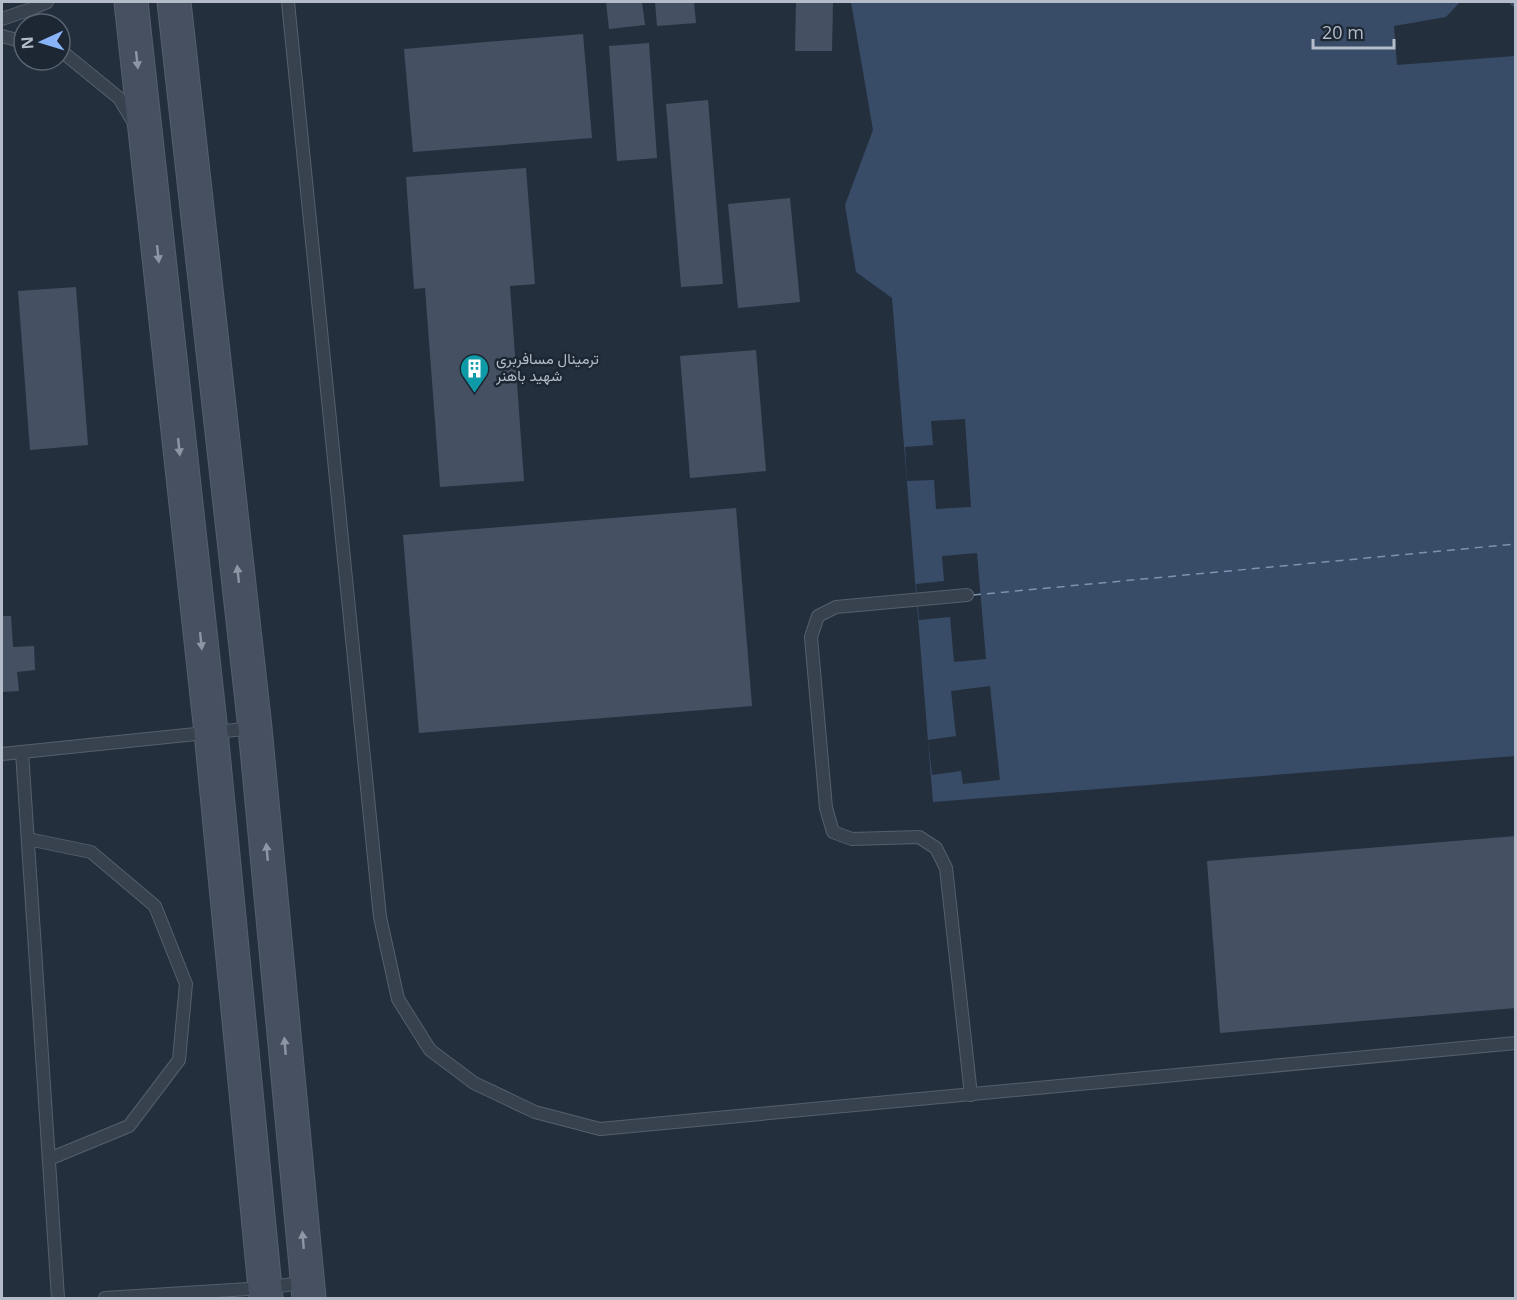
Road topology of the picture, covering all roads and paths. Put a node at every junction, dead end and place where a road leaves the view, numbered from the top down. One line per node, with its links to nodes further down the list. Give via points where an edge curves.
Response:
1 (47, 2): 5 (lane)
2 (131, 2): 7 (street, one-way to 7)
3 (174, 2): 9 (street, one-way to 3)
4 (288, 2): 15 (lane, via 380,917 398,999 430,1050 474,1083 534,1112 600,1129)
5 (2, 19)
6 (72, 60): 7 (lane, via 119,98)
7 (145, 140): 10 (street, one-way to 10)
8 (967, 596): 15 (lane, via 836,607 818,616 811,637 826,808 833,832 852,839 919,837 936,848 946,868)
9 (255, 728): 10 (lane); 17 (street, one-way to 9)
10 (211, 732): 11 (lane); 18 (street)
11 (22, 752): 12 (lane); 13 (lane)
12 (2, 754)
13 (28, 839): 16 (lane); 16 (lane, via 91,852 155,906 186,984 178,1060 129,1126)
14 (1515, 1043): 15 (lane)
15 (971, 1095)
16 (49, 1159): 19 (lane)
17 (308, 1290): 18 (lane)
18 (266, 1293): 20 (lane)
19 (58, 1299)
20 (105, 1299)

